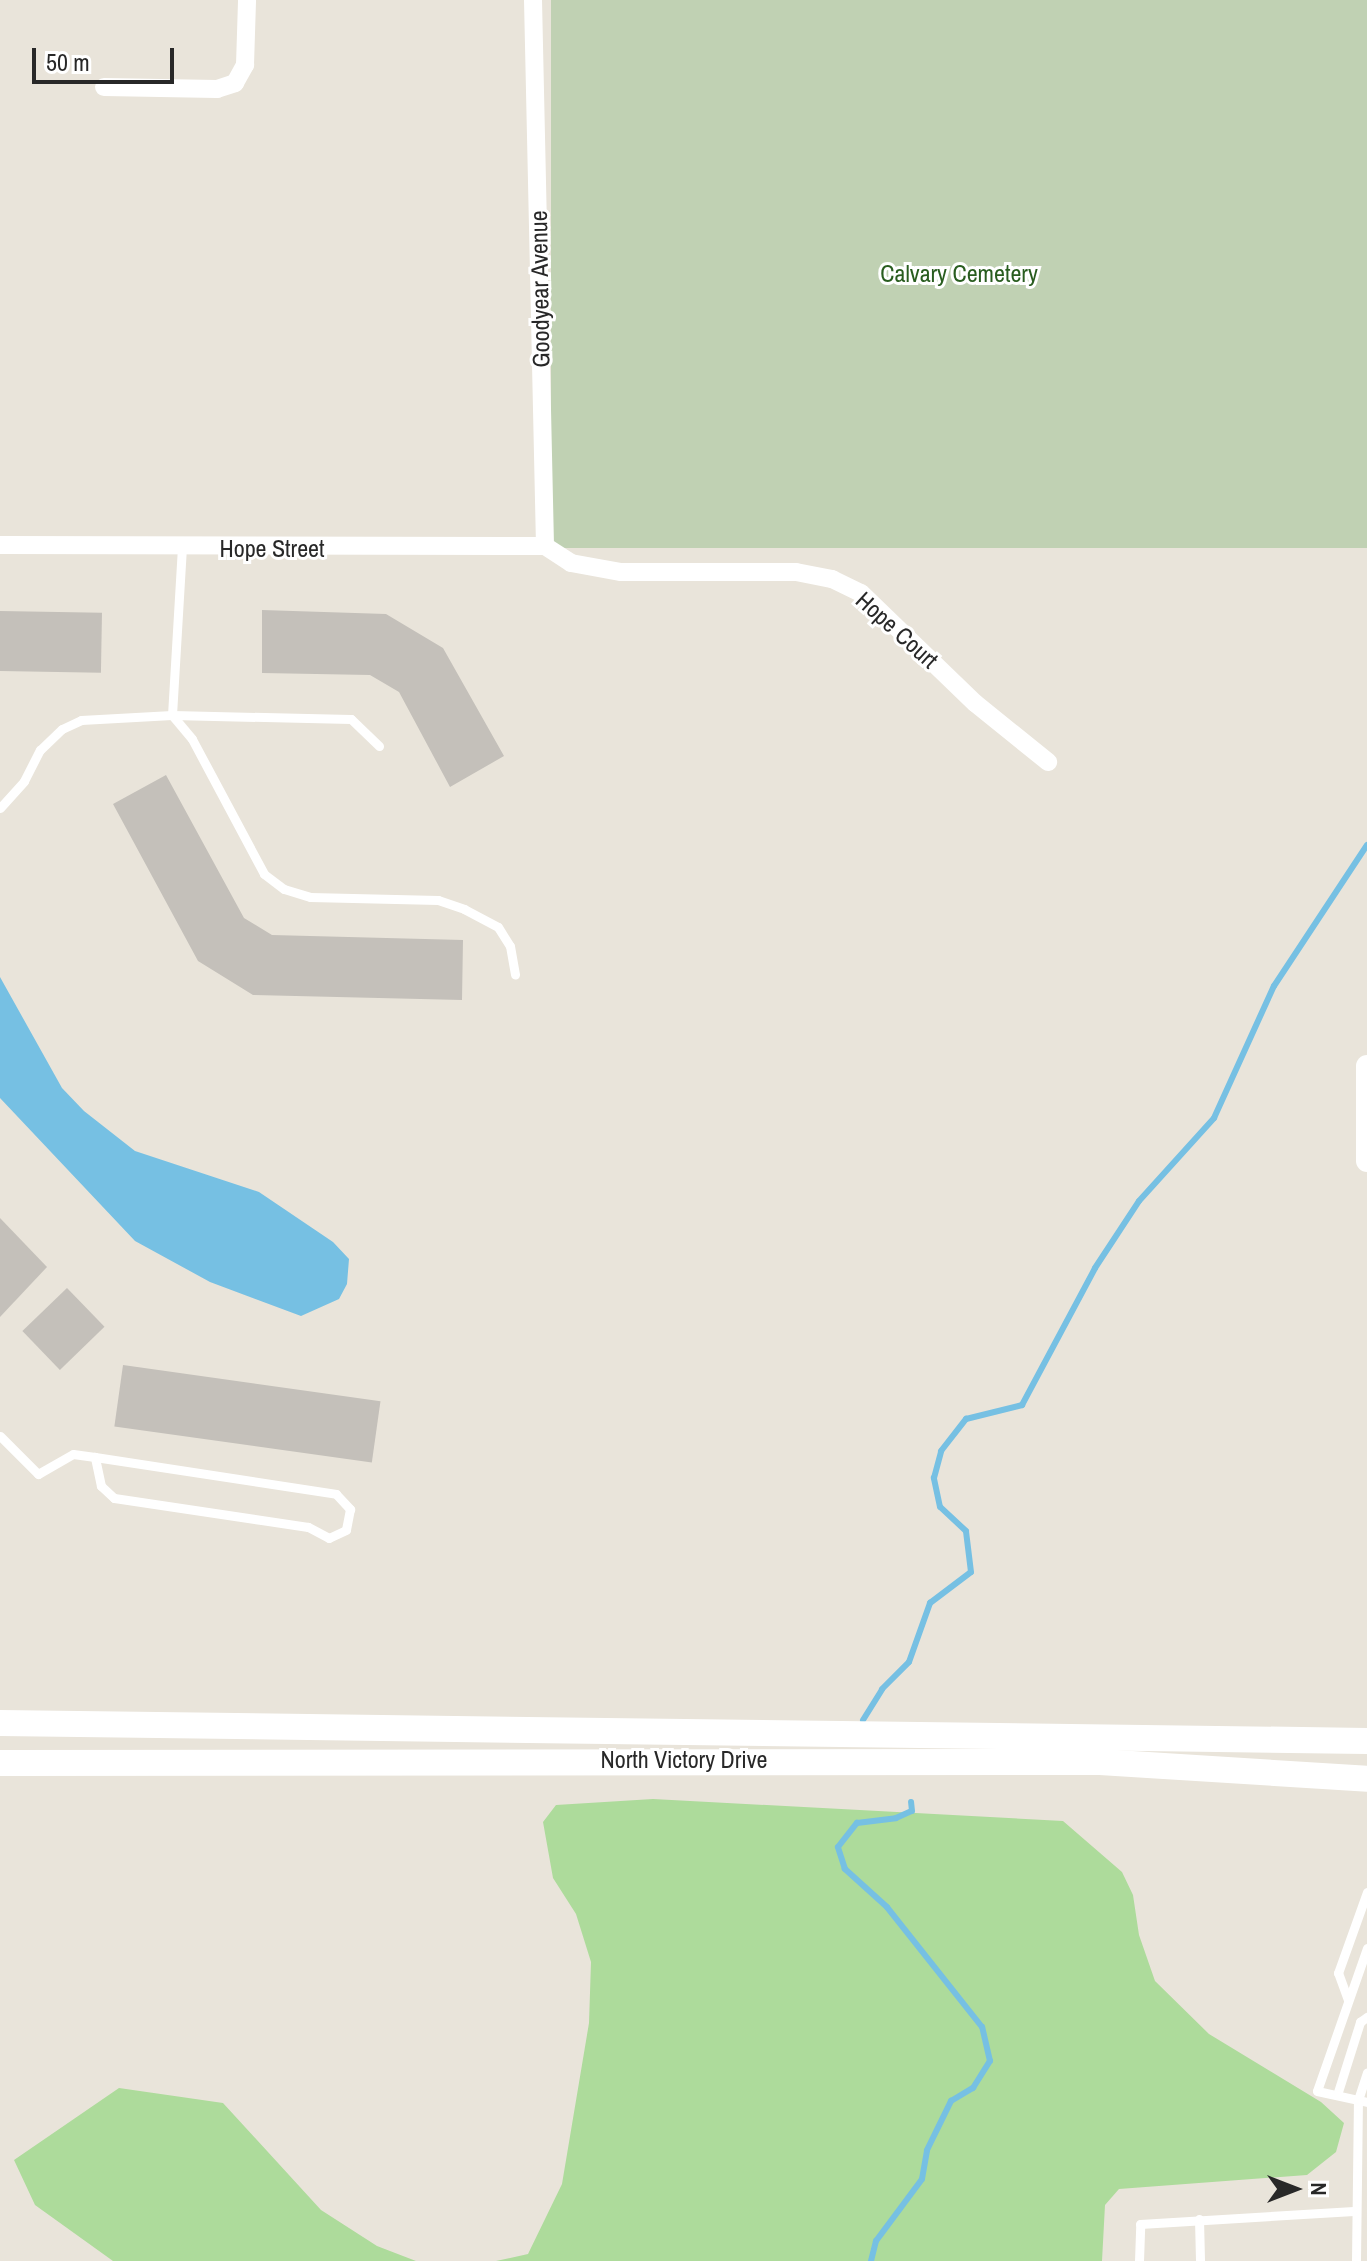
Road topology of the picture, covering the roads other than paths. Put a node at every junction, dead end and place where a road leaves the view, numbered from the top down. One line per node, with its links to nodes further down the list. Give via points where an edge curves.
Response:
1 (247, 0): 3 (street, via 245,65 235,83 217,89)
2 (533, 0): 5 (street, Goodyear Avenue)
3 (104, 87)
4 (0, 545): 6 (street, Hope Street)
5 (545, 546): 6 (street, Hope Street); 9 (street, Hope Court, via 571,563 621,572 796,572 832,579 861,593 975,703)
6 (182, 549): 7 (lane)
7 (172, 715): 8 (lane, via 351,719); 10 (lane, via 81,720 62,729 40,750 24,781); 11 (lane, via 192,739 264,874 284,889 310,897 438,900 464,909 498,927 510,946)
8 (379, 746)
9 (1048, 762)
10 (0, 808)
11 (515, 975)
12 (1367, 1066): 13 (street)
13 (1367, 1161)
14 (0, 1436): 15 (lane, via 38,1474 73,1454)
15 (95, 1457): 15 (lane, via 336,1494 350,1509 346,1530 329,1538 308,1527 114,1498 101,1486)
16 (0, 1723): 18 (main road, North Victory Drive, via 653,1731)
17 (1367, 1741): 18 (main road, North Victory Drive)
18 (1100, 1750): 19 (main road, North Victory Drive); 20 (main road, North Victory Drive)
19 (0, 1763)
20 (1367, 1779)
21 (1367, 1892): 23 (lane, via 1338,1973)
22 (1367, 1948): 23 (lane)
23 (1348, 2000): 26 (lane, via 1317,2091)
24 (1367, 2017): 26 (lane, via 1360,2022)
25 (1367, 2072): 27 (lane)
26 (1337, 2095): 27 (lane)
27 (1362, 2101): 28 (lane)
28 (1354, 2211): 29 (lane); 32 (lane)
29 (1199, 2219): 30 (lane, via 1140,2224); 31 (lane)
30 (1139, 2261)
31 (1200, 2261)
32 (1356, 2261)

